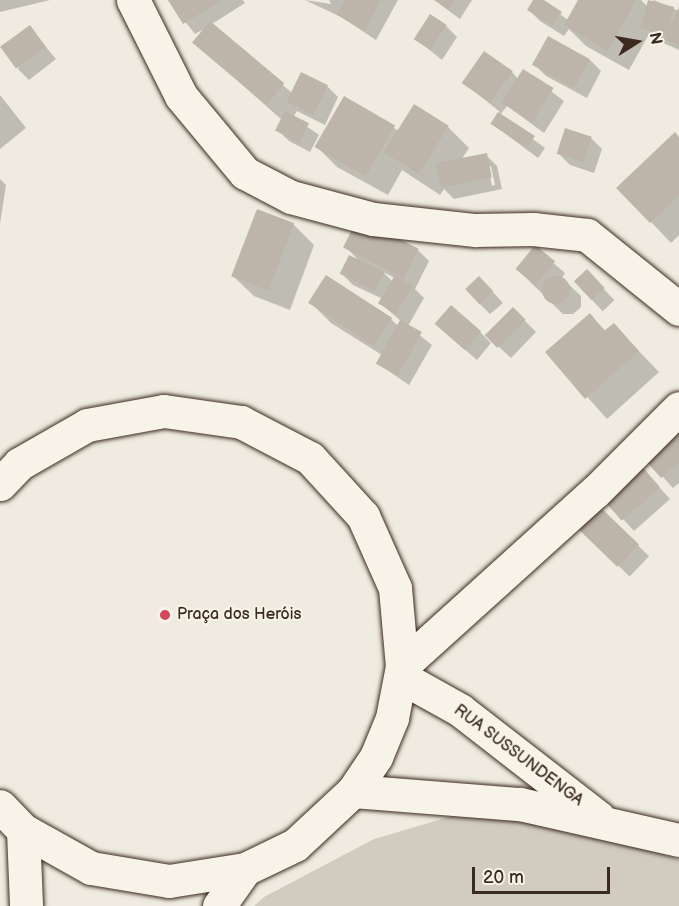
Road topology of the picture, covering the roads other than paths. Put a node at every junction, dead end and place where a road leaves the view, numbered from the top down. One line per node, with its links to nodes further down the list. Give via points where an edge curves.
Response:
1 (133, 0): 2 (street, via 181,96 245,173 291,197 373,219 475,230 533,229 586,235)
2 (679, 309)
3 (679, 408): 5 (street, via 596,491)
4 (6, 469): 5 (street, via 87,425 164,411 241,422 310,459 363,516 395,588)
5 (401, 671): 6 (street, via 392,718 376,756); 8 (street, RUA SUSSUNDENGA, via 460,710)
6 (353, 791): 8 (street, RUA SUSSUNDENGA, via 471,797); 10 (street, via 295,845)
7 (9, 821): 10 (street, via 92,868 169,881); 11 (street)
8 (602, 821): 9 (street, RUA SUSSUNDENGA)
9 (679, 840)
10 (245, 868): 12 (street)
11 (26, 906)
12 (219, 906)

